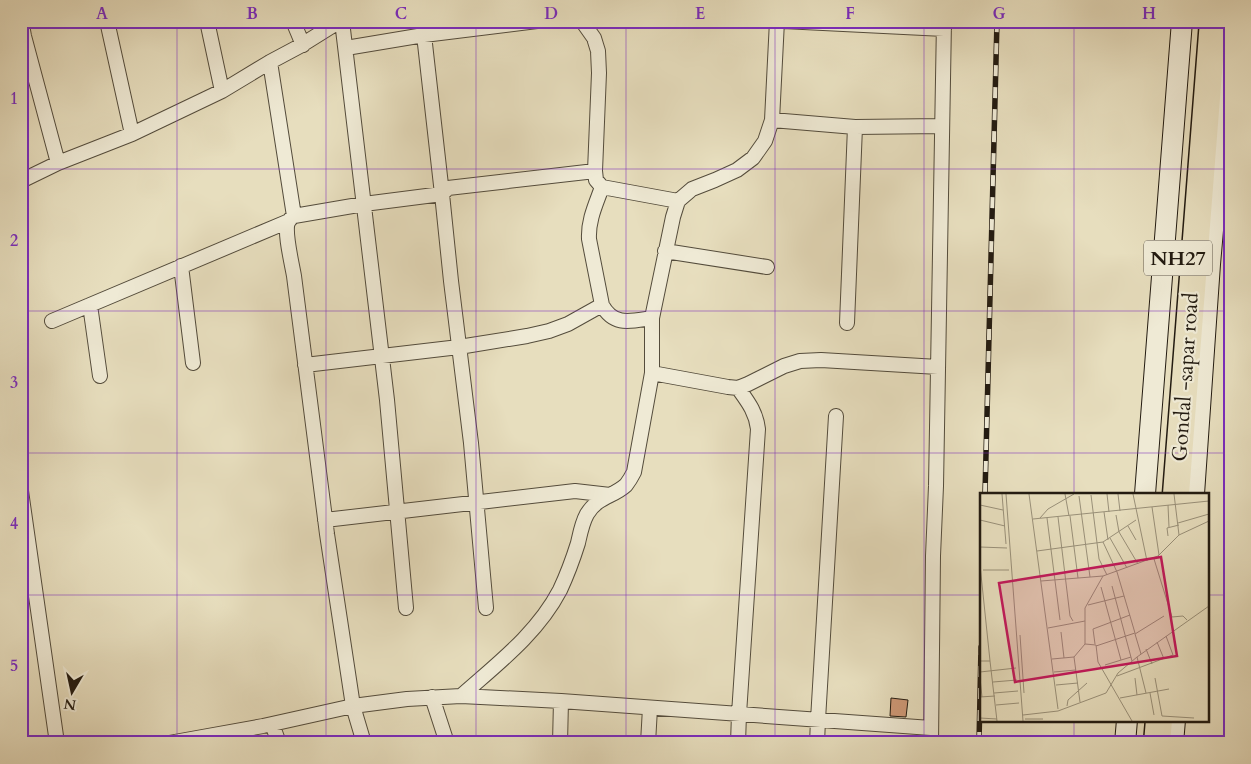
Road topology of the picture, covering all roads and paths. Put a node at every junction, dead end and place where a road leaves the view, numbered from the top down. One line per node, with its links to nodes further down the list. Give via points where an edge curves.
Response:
1 (23, 21): 25 (street, via 24,36)
2 (107, 21): 24 (street)
3 (207, 21): 19 (street)
4 (293, 21): 16 (street)
5 (341, 21): 16 (street); 17 (street)
6 (537, 21): 14 (street)
7 (582, 21): 26 (street, via 594,38 598,51)
8 (777, 21): 21 (street)
9 (783, 21): 13 (street)
10 (1182, 21): 51 (street)
11 (1197, 21): 52 (highway, NH27)
12 (1214, 21): 53 (highway, Gondal -sapar road / NH27)
13 (944, 25): 23 (street)
14 (424, 36): 17 (street); 29 (street)
15 (1230, 38): 20 (street)
16 (303, 45): 18 (street)
17 (346, 48): 31 (street)
18 (270, 62): 19 (street); 32 (street)
19 (222, 91): 24 (street)
20 (1227, 106): 54 (street, via 1210,264)
21 (772, 120): 22 (street); 30 (street, via 765,141 754,158 737,170 692,189)
22 (855, 126): 23 (street); 40 (street)
23 (942, 126): 45 (street)
24 (132, 134): 25 (street)
25 (58, 163): 27 (street)
26 (595, 171): 28 (street, via 596,180); 29 (street, via 448,188)
27 (21, 182)
28 (602, 187): 30 (street); 37 (street, via 588,229)
29 (442, 194): 31 (street); 41 (street)
30 (678, 201): 33 (street)
31 (364, 204): 32 (street); 42 (street)
32 (291, 218): 34 (street); 44 (street, via 287,234)
33 (665, 251): 35 (street); 38 (street)
34 (181, 266): 36 (street); 43 (street)
35 (767, 267)
36 (90, 305): 39 (street); 47 (street)
37 (602, 305): 38 (street, via 607,314 622,321); 41 (street, via 549,331)
38 (652, 318): 46 (street)
39 (52, 321)
40 (847, 323)
41 (459, 347): 42 (street); 56 (street)
42 (382, 356): 44 (street); 57 (street)
43 (193, 363)
44 (306, 365): 58 (street)
45 (938, 366): 48 (street, via 800,361); 73 (street)
46 (652, 373): 48 (street); 55 (street, via 634,472 628,484)
47 (100, 376)
48 (738, 388): 66 (street, via 757,418 758,429)
49 (836, 416): 67 (street)
50 (21, 491): 75 (street)
51 (1145, 493)
52 (1160, 493)
53 (1176, 493)
54 (1194, 493)
55 (610, 495): 56 (street, via 575,491); 61 (street, via 602,498 586,516 560,590 536,626)
56 (477, 503): 57 (street); 60 (street)
57 (397, 512): 58 (street); 59 (street)
58 (325, 520): 64 (street)
59 (406, 608)
60 (486, 608)
61 (461, 696): 62 (street); 63 (street)
62 (432, 697): 64 (street); 79 (street)
63 (561, 701): 65 (street); 80 (street)
64 (353, 706): 72 (street); 78 (street)
65 (650, 708): 66 (street); 81 (street)
66 (739, 714): 67 (street); 82 (street)
67 (818, 720): 73 (street); 83 (street)
68 (1127, 722): 85 (street)
69 (1142, 722): 86 (highway)
70 (1159, 722): 87 (highway)
71 (1175, 722): 88 (street)
72 (272, 724): 74 (street); 77 (street)
73 (931, 728): 84 (street)
74 (189, 741): 76 (street)
75 (58, 743)
76 (169, 743)
77 (279, 743)
78 (364, 743)
79 (447, 743)
80 (560, 743)
81 (648, 743)
82 (738, 743)
83 (818, 743)
84 (930, 743)
85 (1125, 743)
86 (1140, 743)
87 (1157, 743)
88 (1173, 743)

